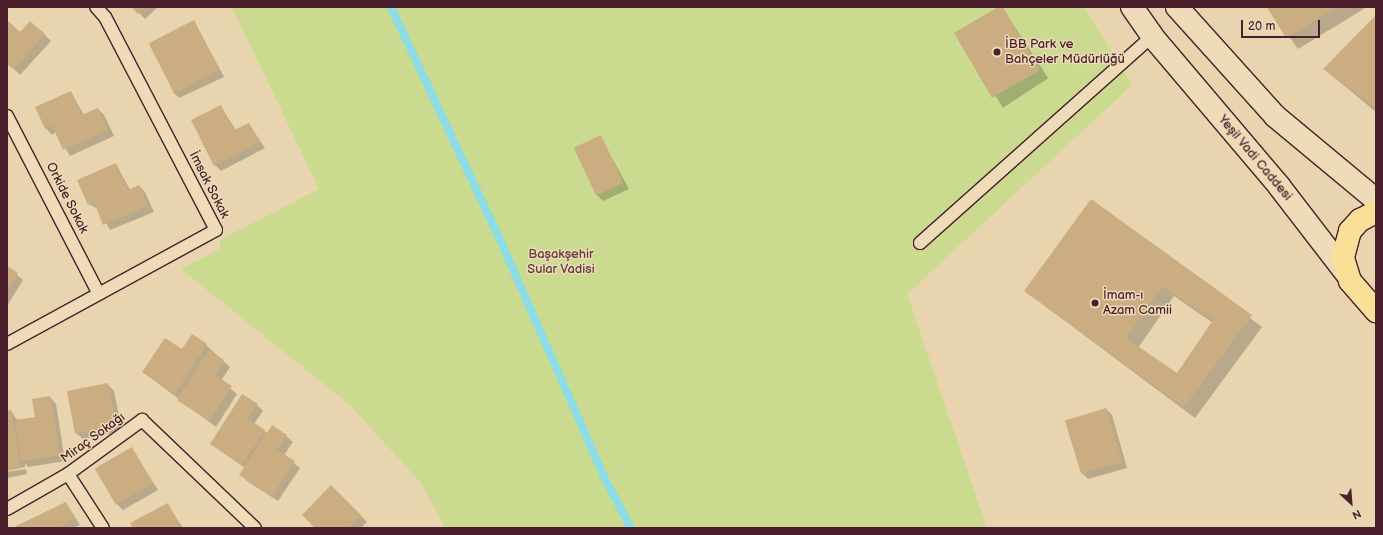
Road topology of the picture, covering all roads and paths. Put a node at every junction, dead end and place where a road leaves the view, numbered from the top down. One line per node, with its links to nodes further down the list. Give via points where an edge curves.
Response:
1 (96, 7): 10 (lane, İmsak Sokak, via 105,17 216,230)
2 (1132, 7): 4 (main road, Yeşil Vadi Caddesi)
3 (1177, 7): 6 (main road, via 1275,116)
4 (1152, 36): 8 (lane); 9 (main road, Yeşil Vadi Caddesi, via 1279,186)
5 (7, 116): 10 (lane, Orkide Sokak)
6 (1376, 200)
7 (1376, 212): 9 (main road, via 1360,220 1350,231 1343,258)
8 (920, 243)
9 (1346, 273): 11 (main road, Yeşil Vadi Caddesi)
10 (99, 294): 13 (lane, İmsak Sokak)
11 (1370, 296): 12 (main road, Yeşil Vadi Caddesi)
12 (1376, 311)
13 (7, 344)
14 (68, 474): 15 (lane, Miraç Sokağı); 16 (lane); 17 (lane, Miraç Sokağı, via 142,420)
15 (7, 509)
16 (104, 528)
17 (255, 528)

